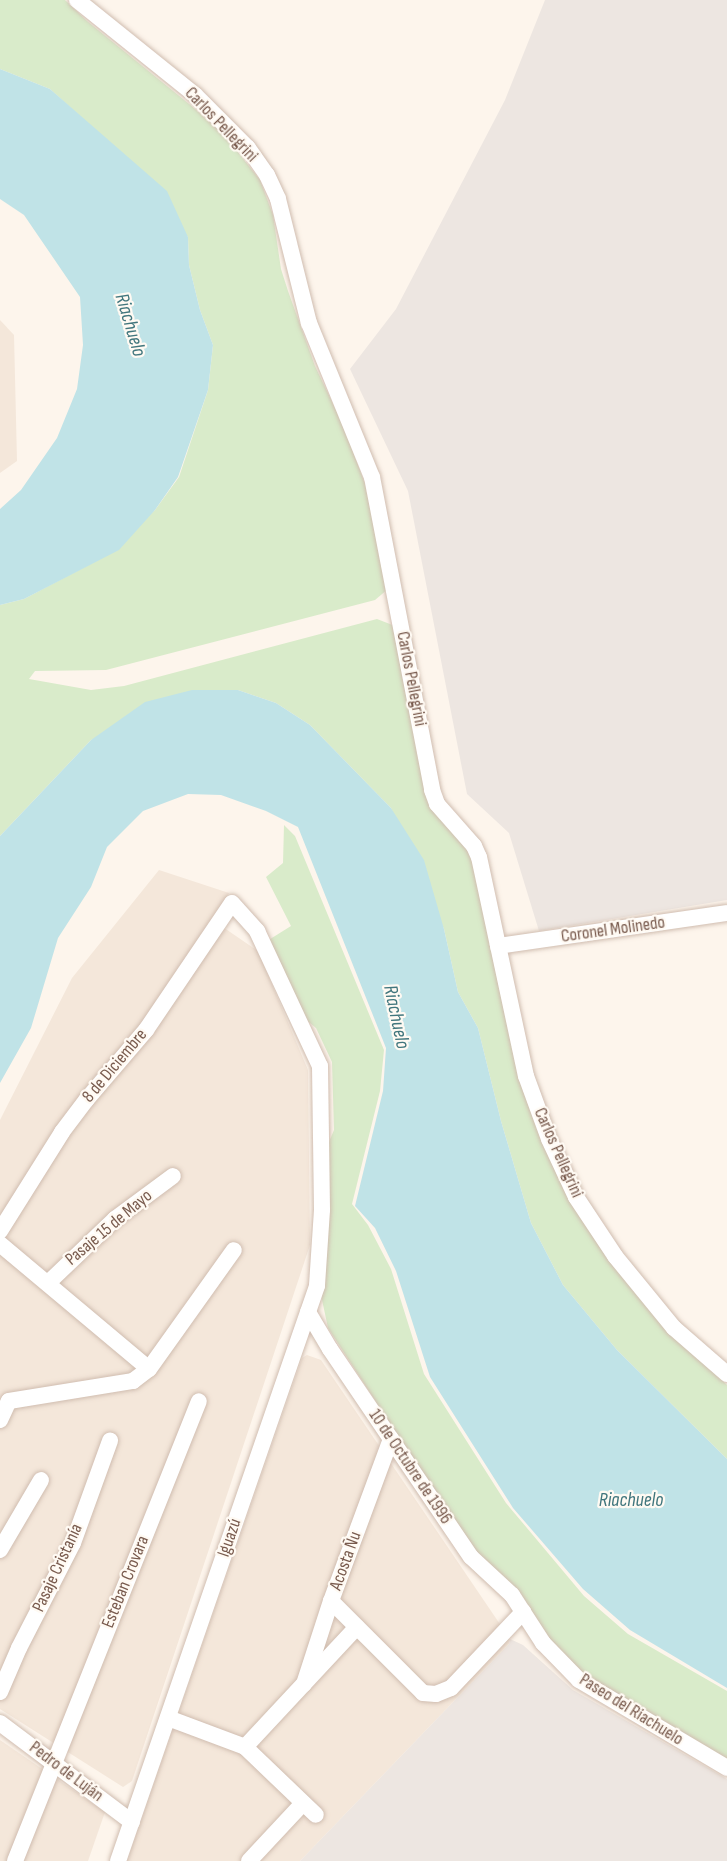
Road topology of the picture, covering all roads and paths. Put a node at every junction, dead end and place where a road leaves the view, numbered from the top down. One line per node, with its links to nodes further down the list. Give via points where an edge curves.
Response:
1 (77, 0): 4 (street, Carlos Pellegrini, via 195,95 248,148 278,199 309,323 372,477 432,789 437,804 479,857)
2 (232, 903): 6 (street, 8 de Diciembre, via 146,1030 62,1132); 10 (street, Iguazú, via 257,931 320,1066 322,1210 317,1286)
3 (727, 913): 4 (street, Coronel Molinedo)
4 (498, 946): 12 (street, Carlos Pellegrini, via 526,1076 576,1197 646,1296 674,1328)
5 (173, 1176): 9 (street, Pasaje 15 de Mayo, via 115,1219)
6 (0, 1231)
7 (0, 1244): 9 (street)
8 (234, 1250): 11 (street)
9 (48, 1282): 11 (street)
10 (308, 1312): 15 (street, 10 de Octubre de 1996); 24 (street, Iguazú)
11 (149, 1369): 14 (street, via 133,1382 9,1401)
12 (727, 1374)
13 (199, 1401): 27 (street, Esteban Crovara)
14 (0, 1419)
15 (391, 1439): 19 (street, Acosta Ñu); 20 (street, 10 de Octubre de 1996, via 471,1557 512,1595)
16 (110, 1441): 23 (street, Pasaje Cristanía, via 73,1543)
17 (41, 1480): 18 (street)
18 (0, 1550)
19 (331, 1600): 21 (street); 22 (street, Acosta Ñu)
20 (523, 1612): 21 (street, via 451,1688 436,1694 423,1693); 28 (street, Paseo del Riachuelo, via 543,1643 579,1680)
21 (357, 1627): 22 (street, Acosta Ñu)
22 (304, 1684): 26 (street, Acosta Ñu)
23 (0, 1692)
24 (168, 1718): 26 (street); 31 (street, Iguazú)
25 (0, 1723): 27 (street, Pedro de Luján)
26 (245, 1747): 29 (street)
27 (52, 1762): 31 (street, Pedro de Luján); 32 (street, Esteban Crovara)
28 (727, 1767)
29 (303, 1803): 30 (street); 34 (street)
30 (316, 1815)
31 (132, 1821): 33 (street, Iguazú)
32 (15, 1861)
33 (118, 1861)
34 (249, 1861)

